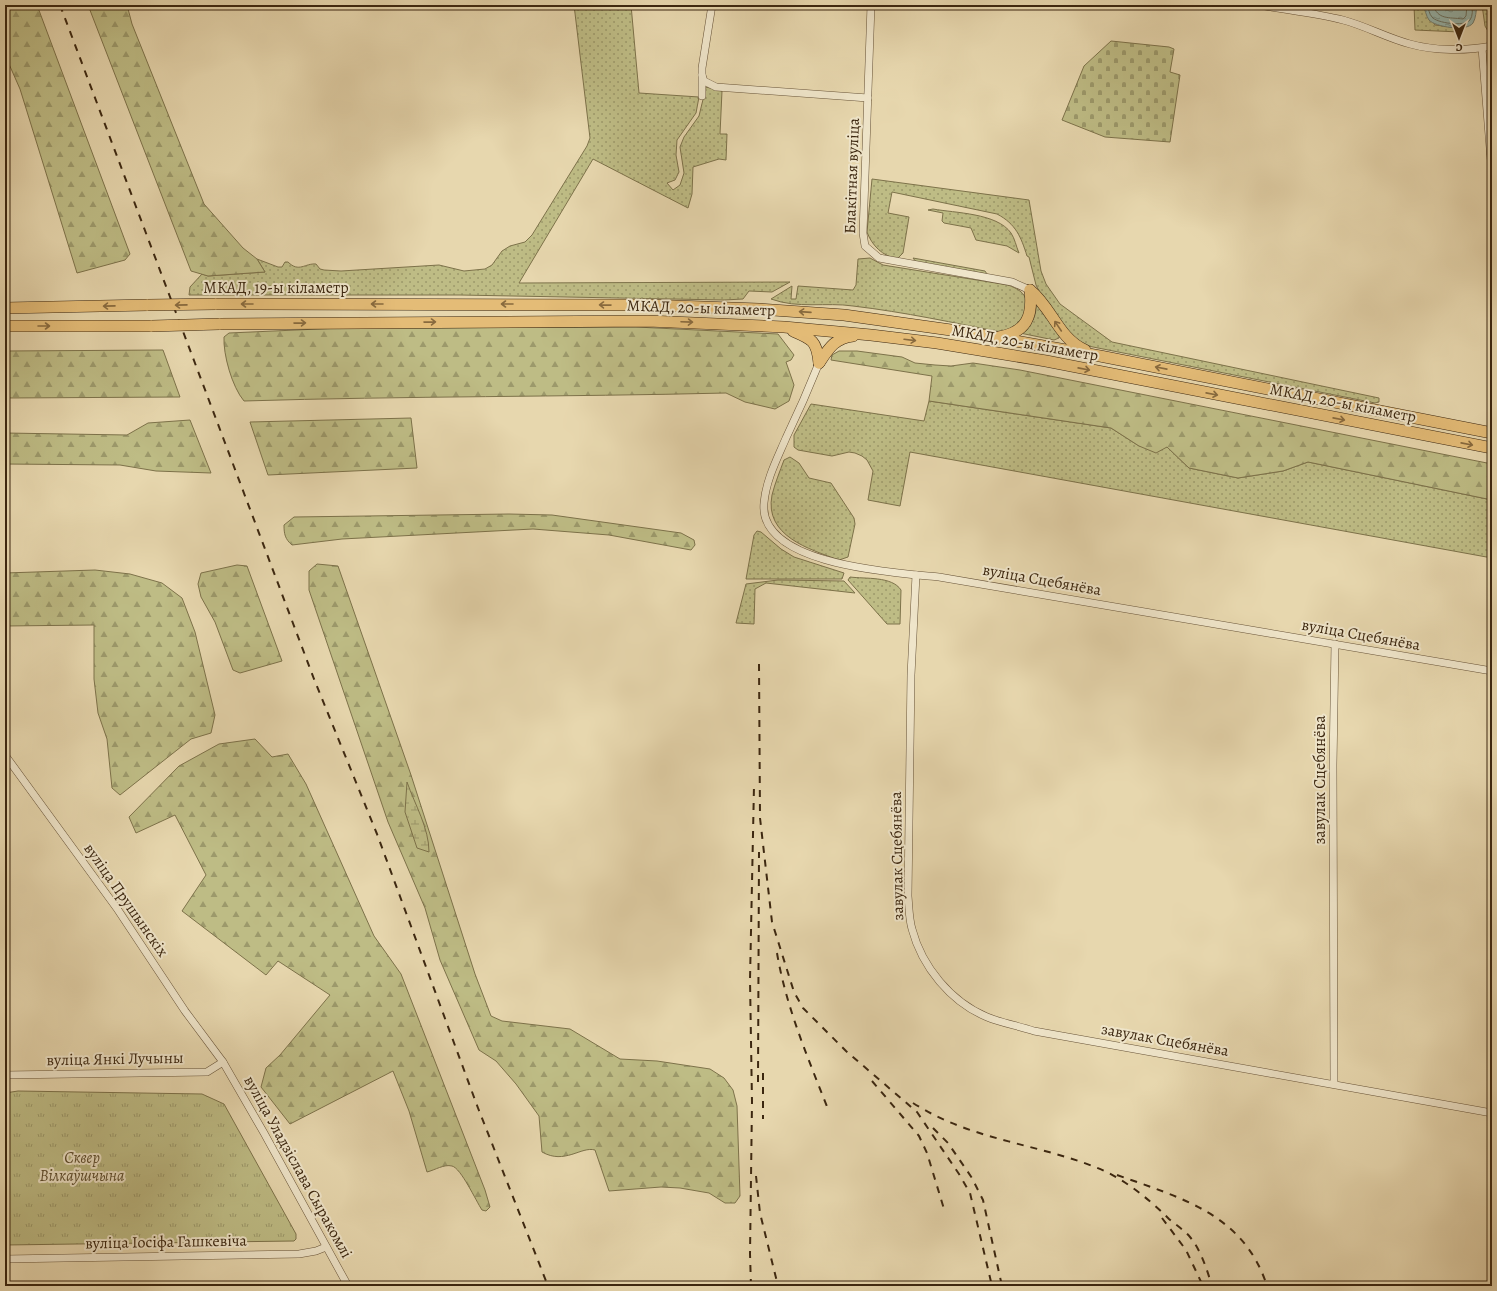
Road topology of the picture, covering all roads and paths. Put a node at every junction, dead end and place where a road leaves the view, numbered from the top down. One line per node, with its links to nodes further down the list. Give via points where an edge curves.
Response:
1 (712, 5): 6 (street)
2 (871, 5): 8 (street, Блакітная вуліца)
3 (1258, 5): 5 (street, via 1342,20 1419,46)
4 (1492, 46): 5 (street)
5 (1482, 48): 9 (street)
6 (702, 74): 7 (street); 8 (street, via 704,81 716,87)
7 (702, 96)
8 (868, 98): 10 (street, Блакітная вуліца, via 863,233 865,246 879,258 1012,282)
9 (1492, 173)
10 (1030, 290): 16 (highway, via 1031,310 1026,322 1015,333); 17 (highway, one-way to 10, via 1075,346)
11 (546, 304): 12 (highway, МКАД, 19-ы кіламетр, one-way to 12, bridge, via 215,304); 16 (highway, МКАД, 20-ы кіламетр, one-way to 11, via 909,323 836,314 719,307)
12 (5, 308)
13 (5, 326): 14 (highway, МКАД, 20-ы кіламетр, one-way to 14, bridge, via 546,320)
14 (784, 327): 15 (highway, МКАД, 20-ы кіламетр); 18 (highway, via 813,341 818,351)
15 (871, 335): 18 (highway, via 839,340 830,346); 20 (highway, МКАД, 20-ы кіламетр, one-way to 20, via 1046,361)
16 (992, 338): 17 (highway, МКАД, 20-ы кіламетр)
17 (1100, 356): 19 (highway, МКАД, 20-ы кіламетр, one-way to 17)
18 (819, 363): 21 (street, вуліца Сцебянёва, via 771,473 764,505 767,523 782,541 814,556 853,567)
19 (1492, 433)
20 (1492, 448)
21 (916, 574): 22 (street, вуліца Сцебянёва); 27 (street, завулак Сцебянёва, via 911,682 908,896 917,945 932,972 964,1004 987,1017 1034,1031)
22 (1335, 644): 23 (street, вуліца Сцебянёва); 27 (street, завулак Сцебянёва)
23 (1492, 671)
24 (5, 755): 25 (street, вуліца Прушынскіх, via 118,910)
25 (223, 1062): 26 (street, вуліца Янкі Лучыны, via 207,1072); 29 (street, вуліца Уладзіслава Сыракомлі)
26 (5, 1075)
27 (1334, 1083): 28 (street, завулак Сцебянёва)
28 (1492, 1113)
29 (326, 1247): 30 (street, вуліца Іосіфа Гашкевіча, via 298,1254); 31 (street, вуліца Уладзіслава Сыракомлі)
30 (5, 1259)
31 (348, 1286)

